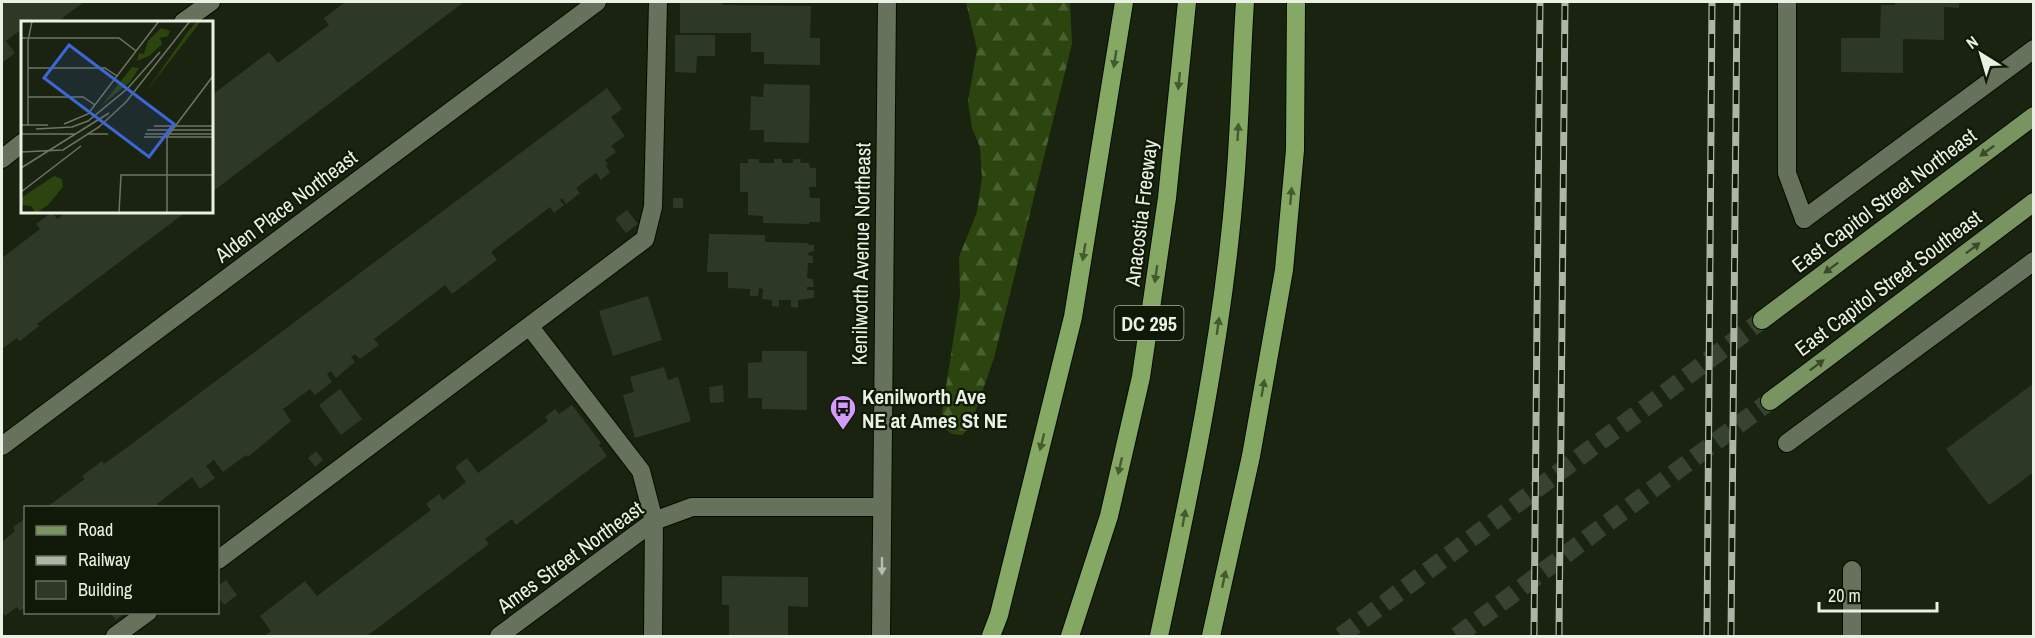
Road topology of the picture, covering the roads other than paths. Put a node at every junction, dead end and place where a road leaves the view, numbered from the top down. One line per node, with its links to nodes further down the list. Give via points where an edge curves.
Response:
1 (211, 2): 10 (street)
2 (597, 2): 21 (street, Alden Place Northeast)
3 (658, 2): 18 (street, via 653,207 645,239)
4 (887, 2): 22 (street, Kenilworth Avenue Northeast)
5 (1124, 2): 31 (highway, one-way to 31, via 1073,317)
6 (1187, 2): 32 (highway, Anacostia Freeway / DC 295, one-way to 32, via 1167,198 1141,377 1109,516)
7 (1245, 2): 33 (highway, one-way to 7, via 1218,330 1235,184)
8 (1296, 2): 34 (highway, one-way to 8, via 1251,456 1284,270 1295,150)
9 (1787, 2): 11 (street, East Capitol Street Northeast, via 1786,173 1804,219)
10 (184, 21)
11 (2034, 49)
12 (2034, 116): 17 (main road, East Capitol Street Northeast, one-way to 17)
13 (21, 144): 14 (street)
14 (2, 159)
15 (2034, 202): 19 (main road, East Capitol Street Southeast, one-way to 15)
16 (2034, 261): 20 (street)
17 (1762, 320)
18 (530, 327): 23 (street, via 641,471); 24 (street)
19 (1770, 401)
20 (1788, 443)
21 (2, 446)
22 (882, 507): 23 (street, Ames Street Northeast, via 692,507); 30 (street, one-way to 30)
23 (654, 521): 28 (street, Ames Street Northeast); 29 (street)
24 (219, 559)
25 (1852, 570): 35 (street)
26 (145, 614): 27 (street)
27 (116, 636)
28 (499, 636)
29 (653, 636)
30 (881, 636)
31 (991, 636)
32 (1070, 636)
33 (1159, 636)
34 (1211, 636)
35 (1852, 636)

